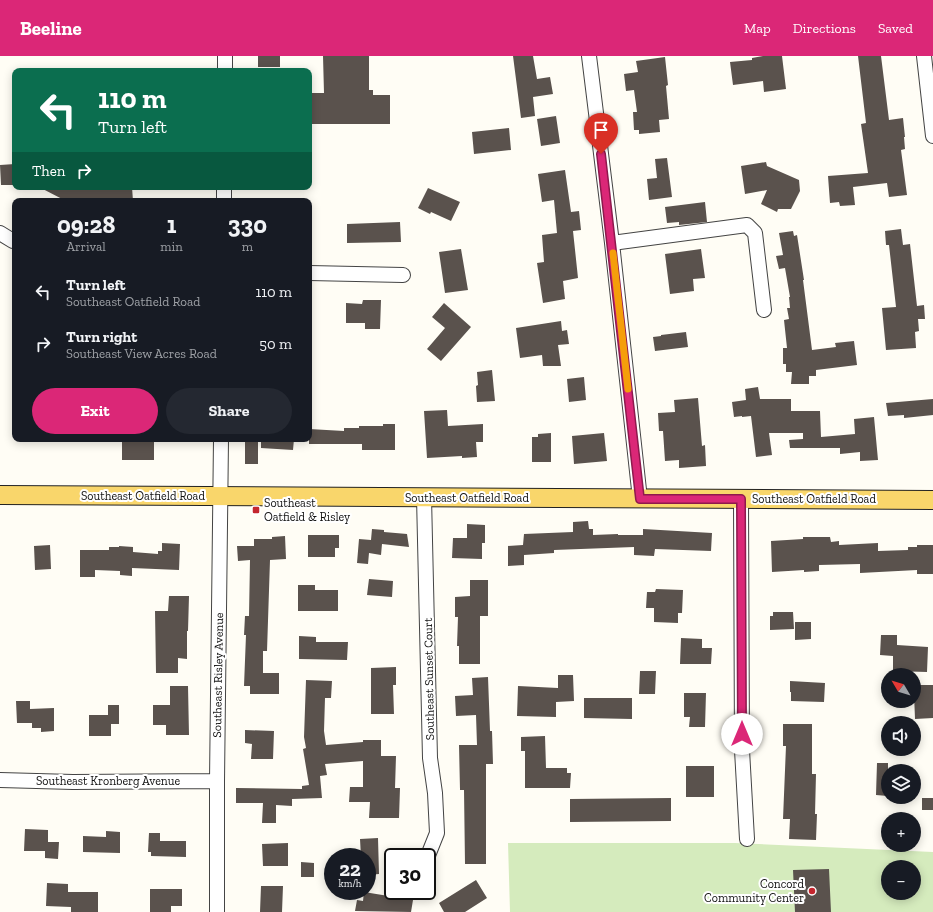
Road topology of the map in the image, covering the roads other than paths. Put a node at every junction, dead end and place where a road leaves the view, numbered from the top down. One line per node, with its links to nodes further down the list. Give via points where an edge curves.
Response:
1 (225, 56): 4 (street)
2 (589, 56): 8 (street)
3 (924, 56): 5 (street)
4 (225, 68)
5 (933, 136)
6 (0, 233): 7 (street)
7 (12, 240)
8 (612, 243): 11 (street, via 747,225 755,232); 16 (street)
9 (312, 273): 10 (street)
10 (403, 275)
11 (764, 310)
12 (221, 442): 14 (street, Southeast Risley Avenue)
13 (0, 495): 14 (main road, Southeast Oatfield Road)
14 (220, 496): 15 (main road, Southeast Oatfield Road); 20 (street, Southeast Risley Avenue)
15 (424, 497): 16 (main road, Southeast Oatfield Road); 22 (street, Southeast Sunset Court, via 430,758 435,793 436,833)
16 (640, 499): 17 (main road, Southeast Oatfield Road)
17 (741, 499): 18 (main road, Southeast Oatfield Road); 21 (street, via 742,750)
18 (933, 500)
19 (0, 780): 20 (street, Southeast Kronberg Avenue)
20 (217, 781): 23 (street, Southeast Risley Avenue)
21 (747, 839)
22 (431, 848)
23 (217, 912)

